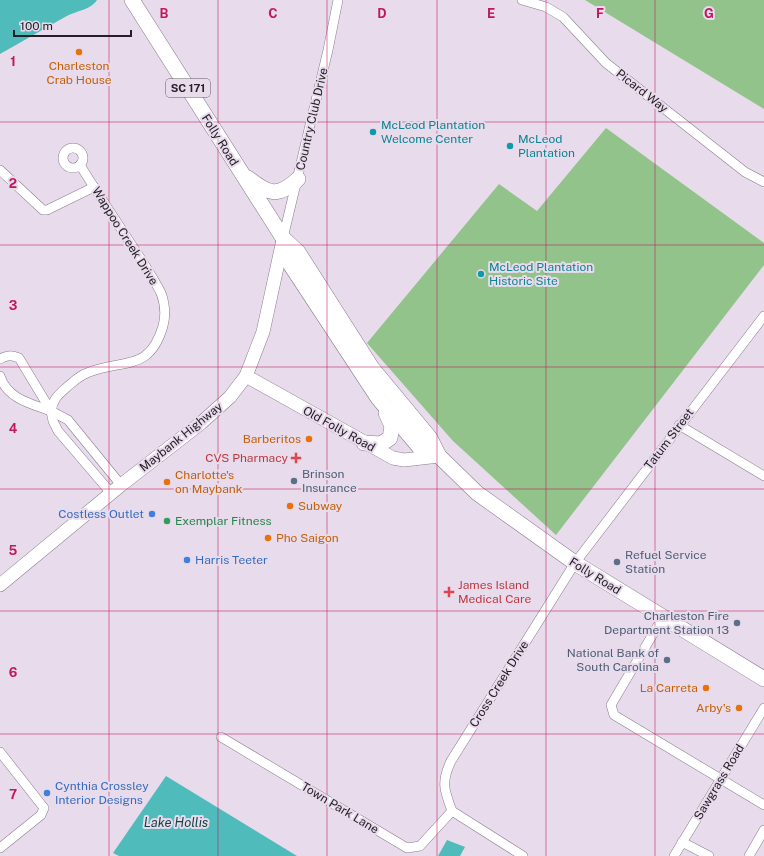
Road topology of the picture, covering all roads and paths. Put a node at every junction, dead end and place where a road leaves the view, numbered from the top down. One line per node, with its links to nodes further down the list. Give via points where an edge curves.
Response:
1 (338, 0): 7 (street, Country Club Drive)
2 (522, 0): 8 (street, Picard Way, via 546,7 563,16 606,63 745,172)
3 (134, 2): 6 (main road, Folly Road / SC 171)
4 (80, 165): 9 (street, Wappoo Creek Drive)
5 (0, 170): 9 (street, via 43,210)
6 (241, 173): 7 (main road, via 269,192 287,189); 10 (main road, Folly Road / SC 171)
7 (298, 179): 10 (street, Country Club Drive)
8 (764, 182)
9 (94, 187): 16 (street, Wappoo Creek Drive, via 161,294 165,318 152,349 142,358 132,363 86,373 53,400)
10 (283, 238): 14 (main road, Maybank Highway, via 263,332); 15 (main road, Folly Road, via 288,261); 19 (main road, Folly Road, via 298,252 372,368 430,438)
11 (764, 316): 17 (street, Tatum Street)
12 (0, 360): 16 (street, via 5,356 19,358)
13 (0, 376): 16 (street, via 9,391 23,401)
14 (246, 376): 18 (main road, Old Folly Road); 21 (main road, Maybank Highway, via 230,397)
15 (378, 398): 18 (main road, via 389,419 392,433 390,438 381,444); 19 (main road, Folly Road, via 420,448)
16 (51, 411): 21 (street, via 68,420); 22 (street, via 52,421 58,431)
17 (679, 425): 20 (street); 23 (street, Tatum Street)
18 (364, 443): 19 (main road, Old Folly Road, via 393,458 404,460)
19 (439, 456): 23 (main road, Folly Road, via 477,493)
20 (764, 476)
21 (121, 485): 22 (main road, Maybank Highway)
22 (111, 493): 24 (main road, Maybank Highway)
23 (575, 563): 25 (main road, Folly Road); 32 (street, Cross Creek Drive, via 446,771 444,792)
24 (0, 585)
25 (663, 617): 26 (main road, Folly Road); 30 (street, via 611,705 611,711)
26 (764, 679)
27 (764, 708): 30 (street, Sawgrass Road)
28 (221, 737): 32 (street, Town Park Lane, via 407,848 420,846)
29 (0, 752): 35 (street, via 44,810)
30 (721, 780): 31 (street); 34 (street, Sawgrass Road)
31 (764, 805)
32 (452, 811): 36 (street)
33 (764, 830): 39 (street)
34 (682, 842): 37 (street, Sawgrass Road); 38 (street)
35 (0, 848)
36 (522, 856)
37 (674, 856)
38 (709, 856)
39 (749, 856)

